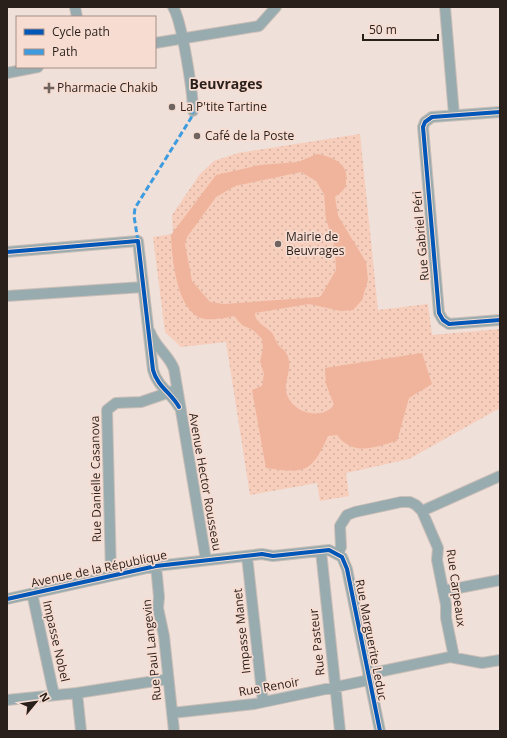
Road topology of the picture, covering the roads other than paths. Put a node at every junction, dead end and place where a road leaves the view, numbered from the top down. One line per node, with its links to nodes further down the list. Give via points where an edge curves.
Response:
1 (174, 7): 4 (street)
2 (276, 7): 4 (street, via 262,24 252,28)
3 (445, 7): 10 (street)
4 (182, 38): 5 (street); 8 (street)
5 (156, 43)
6 (33, 68): 7 (street)
7 (7, 73)
8 (193, 111)
9 (500, 112): 10 (street)
10 (454, 115): 14 (street, Rue Gabriel Péri, via 429,118 423,127 438,310 443,320 449,324)
11 (7, 252): 12 (street, Avenue Hector Rousseau, via 138,241)
12 (143, 287): 13 (street); 15 (street, Avenue Hector Rousseau)
13 (7, 296)
14 (500, 320)
15 (148, 327): 16 (street, Avenue Hector Rousseau, via 154,340 171,362); 17 (street, Avenue Hector Rousseau, via 154,374)
16 (177, 387): 17 (street, Rue Danielle Casanova); 18 (street, Avenue Hector Rousseau)
17 (168, 393): 18 (street, Avenue Hector Rousseau); 26 (street, Rue Danielle Casanova, via 141,402 116,403 107,410)
18 (179, 407): 24 (street, Avenue Hector Rousseau)
19 (500, 476): 20 (street)
20 (422, 511): 22 (street, via 416,505 405,502 350,513 340,526); 28 (street, Rue Carpeaux, via 438,548)
21 (321, 551): 22 (street, Avenue de la République, via 329,550); 23 (street, Avenue de la République); 35 (street, Rue Pasteur)
22 (338, 554): 33 (street, Rue Marguerite Leduc, via 347,569)
23 (247, 556): 24 (street, Avenue de la République); 39 (street, Impasse Manet)
24 (206, 560): 25 (street, Avenue de la République)
25 (156, 566): 26 (street, Avenue de la République); 34 (street, Rue Paul Langevin, via 158,608 164,636)
26 (110, 575): 29 (street, Avenue de la République)
27 (500, 580): 28 (street)
28 (443, 592): 31 (street, Rue Carpeaux)
29 (32, 593): 30 (street, Avenue de la République); 37 (street, Impasse Nobel)
30 (7, 599)
31 (454, 657): 32 (street, via 482,663); 33 (street, Rue Renoir)
32 (500, 660)
33 (369, 677): 35 (street, Rue Renoir); 44 (street, Rue Marguerite Leduc)
34 (168, 679): 36 (street); 40 (street, Rue Paul Langevin)
35 (335, 687): 39 (street, Rue Renoir); 43 (street, Rue Pasteur)
36 (77, 693): 37 (street); 41 (street)
37 (54, 695): 38 (street)
38 (7, 700)
39 (263, 702): 40 (street, Rue Renoir)
40 (172, 713): 42 (street, Rue Paul Langevin)
41 (81, 731)
42 (174, 731)
43 (340, 731)
44 (380, 731)

